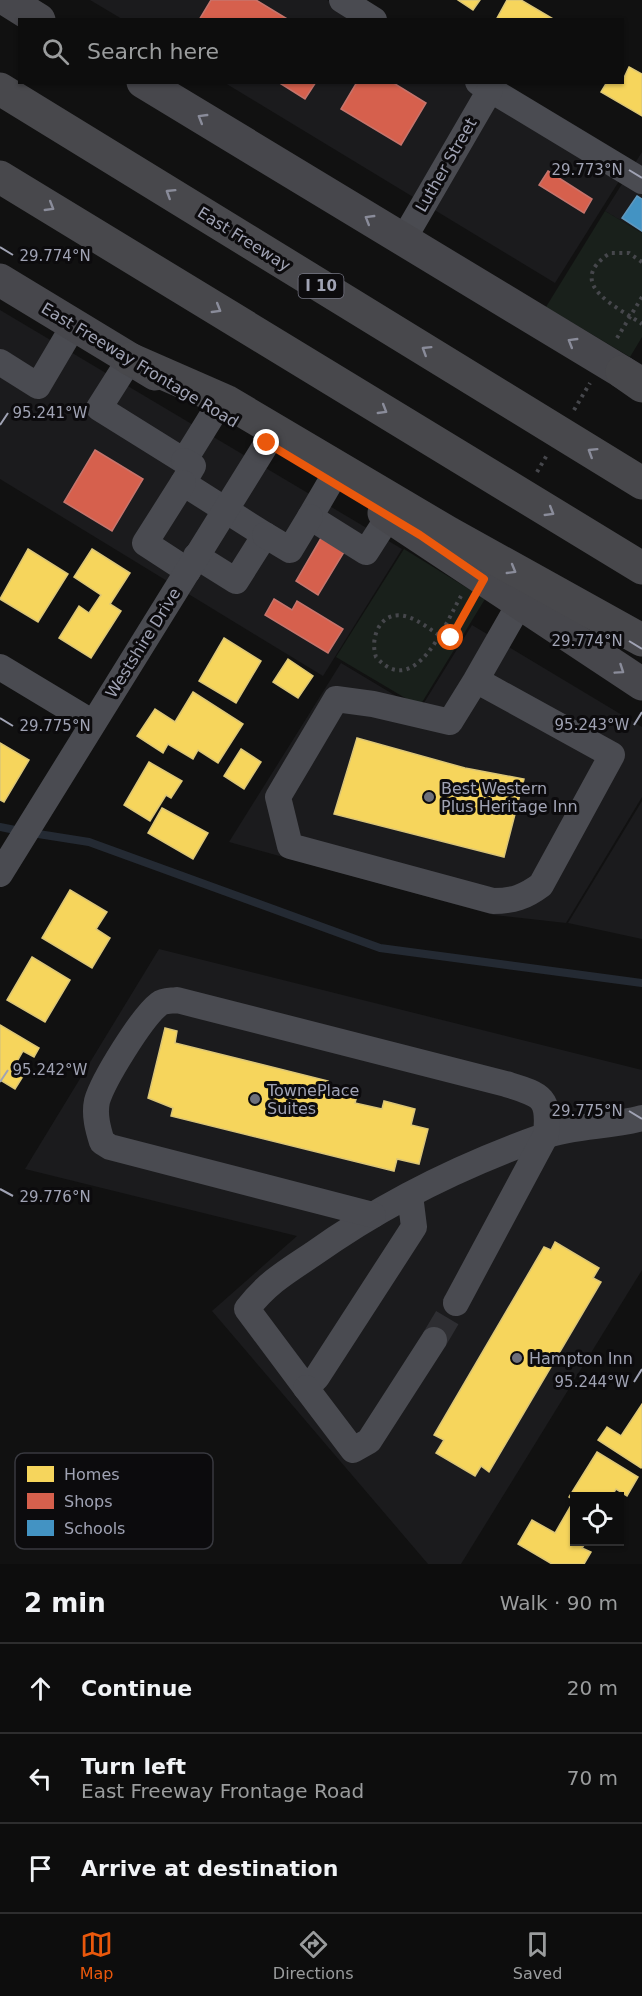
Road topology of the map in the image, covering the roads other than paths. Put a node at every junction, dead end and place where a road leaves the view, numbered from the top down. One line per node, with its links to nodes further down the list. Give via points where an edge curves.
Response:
1 (7, 0): 3 (main road)
2 (342, 0): 4 (street)
3 (40, 12)
4 (371, 18)
5 (146, 84): 10 (main road, one-way to 5)
6 (484, 86): 8 (street); 10 (street, Luther Street)
7 (0, 88): 20 (highway, East Freeway / I 10, one-way to 7)
8 (632, 176)
9 (0, 177): 26 (highway, one-way to 26)
10 (403, 240): 15 (main road, one-way to 10)
11 (0, 280): 12 (main road, East Freeway Frontage Road)
12 (74, 325): 13 (main road, East Freeway Frontage Road); 14 (street, via 38,386)
13 (130, 359): 16 (main road, East Freeway Frontage Road); 18 (street, via 99,408); 28 (highway, one-way to 28, via 226,401 459,539)
14 (0, 362)
15 (635, 381)
16 (215, 411): 17 (main road, East Freeway Frontage Road); 18 (street)
17 (267, 443): 19 (main road, East Freeway Frontage Road); 21 (street, Westshire Drive)
18 (183, 472): 21 (street); 25 (street, via 145,543)
19 (331, 481): 22 (main road, East Freeway Frontage Road); 23 (street)
20 (642, 483)
21 (226, 510): 24 (street); 25 (street, Westshire Drive)
22 (389, 516): 23 (street, via 366,552); 27 (main road, East Freeway Frontage Road)
23 (310, 517): 24 (street, via 290,550)
24 (264, 535): 25 (street, via 236,581)
25 (192, 564): 32 (street, Westshire Drive)
26 (642, 568)
27 (520, 603): 30 (street); 31 (main road, East Freeway Frontage Road, one-way to 31)
28 (642, 640)
29 (0, 667): 32 (street)
30 (476, 680): 30 (street, via 612,754 541,885 513,901 493,902 290,846 278,797 336,699 450,722)
31 (642, 684)
32 (93, 723): 33 (street, Westshire Drive)
33 (0, 874)
34 (642, 1118): 35 (street)
35 (546, 1135): 36 (street, via 432,1182); 37 (street, via 548,1112 544,1101 506,1084 177,1000 161,1002 147,1016 96,1103 102,1142); 38 (street)
36 (410, 1195): 37 (street); 40 (street, via 414,1227 317,1377)
37 (373, 1215): 40 (street, via 264,1288 248,1309)
38 (456, 1303)
39 (434, 1340): 40 (street, via 369,1441 353,1450)
40 (306, 1388)

